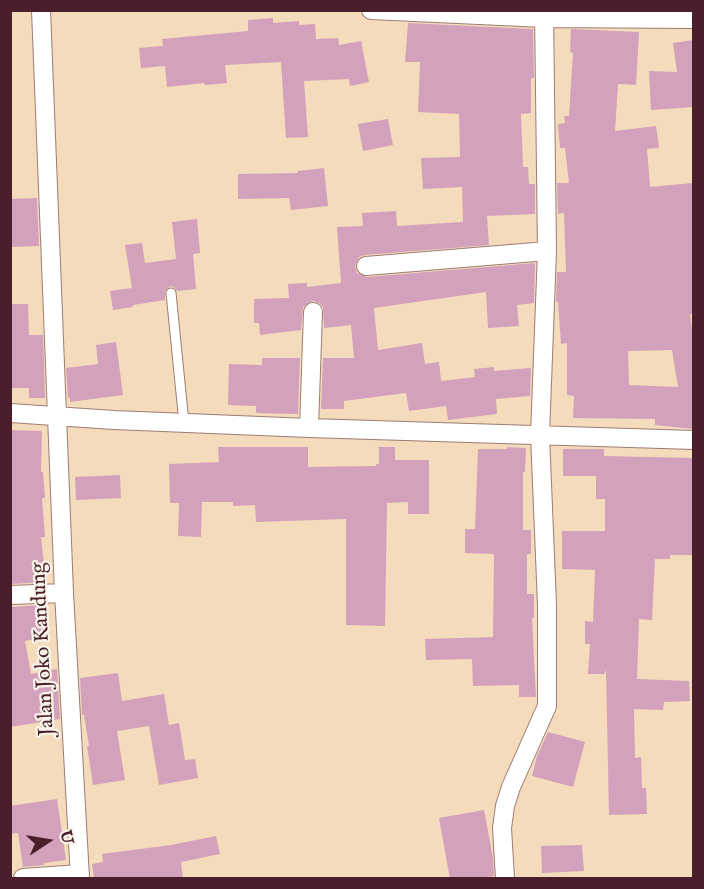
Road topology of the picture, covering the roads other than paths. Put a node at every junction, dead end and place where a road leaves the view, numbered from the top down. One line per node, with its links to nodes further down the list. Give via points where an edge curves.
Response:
1 (41, 10): 10 (street, Jalan Joko Kandung)
2 (371, 10): 3 (street)
3 (544, 14): 4 (street); 5 (street)
4 (693, 19)
5 (547, 251): 6 (street); 13 (street)
6 (366, 266)
7 (171, 293): 11 (lane)
8 (313, 312): 12 (street)
9 (10, 413): 10 (street)
10 (58, 416): 11 (street); 15 (street, Jalan Joko Kandung)
11 (184, 423): 12 (street)
12 (309, 428): 13 (street)
13 (540, 435): 14 (street); 19 (street, via 547,706 505,806)
14 (693, 440)
15 (63, 593): 16 (street); 17 (street, Jalan Joko Kandung)
16 (10, 595)
17 (80, 876): 18 (street)
18 (23, 879)
19 (505, 879)

